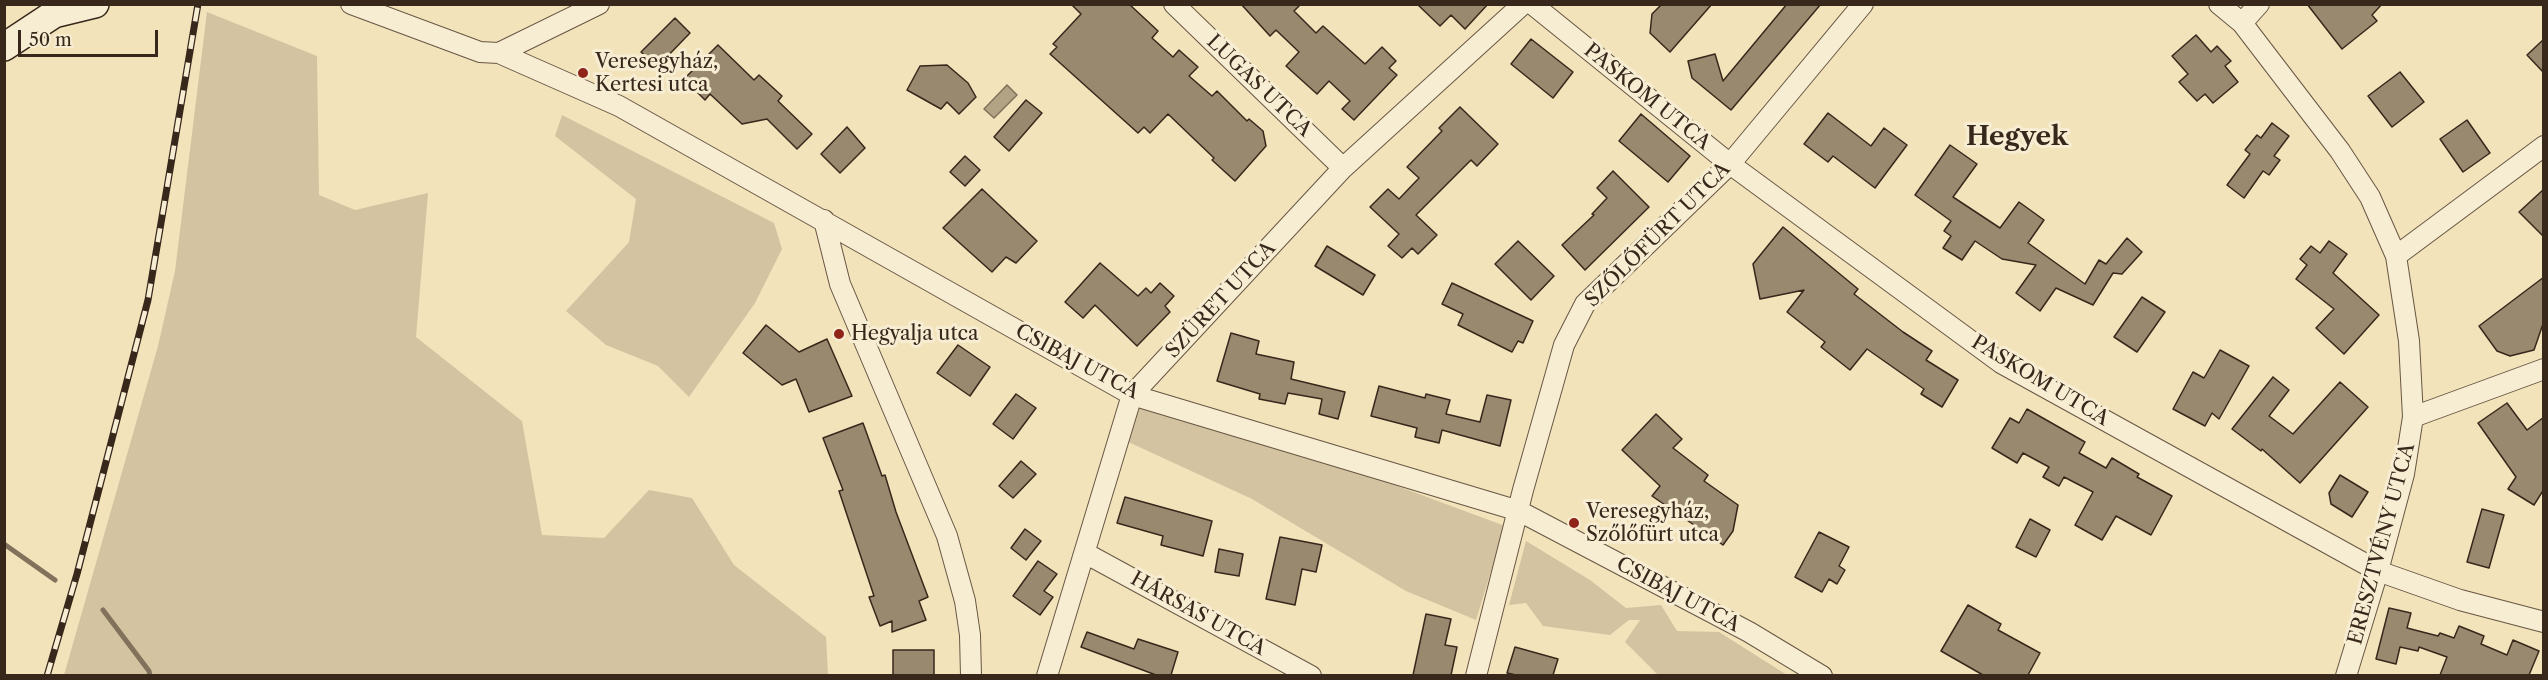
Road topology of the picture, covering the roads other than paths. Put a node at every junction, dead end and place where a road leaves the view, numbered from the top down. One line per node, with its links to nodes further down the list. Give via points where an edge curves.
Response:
1 (95, 4): 11 (main road, via 54,14)
2 (351, 4): 12 (street, CSIBAJ UTCA, via 480,51)
3 (598, 4): 12 (street)
4 (1174, 4): 15 (street, LUGAS UTCA)
5 (1523, 4): 15 (street, SZÜRET UTCA)
6 (1532, 4): 14 (street, PASKOM UTCA)
7 (1863, 4): 14 (street, SZŐLŐFÜRT UTCA)
8 (2219, 4): 10 (street, ERESZTVÉNY UTCA)
9 (2259, 4): 10 (street)
10 (2242, 23): 17 (street, ERESZTVÉNY UTCA, via 2340,151 2370,197)
11 (4, 47)
12 (500, 53): 16 (street, CSIBAJ UTCA, via 619,106)
13 (2544, 146): 17 (street)
14 (1730, 164): 21 (street, SZŐLŐFÜRT UTCA, via 1585,304 1564,345); 23 (street, PASKOM UTCA, via 2001,363)
15 (1343, 168): 19 (street, SZÜRET UTCA)
16 (824, 220): 19 (street, CSIBAJ UTCA); 25 (street, via 840,284 947,536 965,601)
17 (2396, 256): 20 (street, ERESZTVÉNY UTCA, via 2409,341)
18 (2544, 369): 20 (street)
19 (1132, 395): 21 (street, CSIBAJ UTCA); 22 (street, SZÜRET UTCA)
20 (2413, 417): 23 (street, ERESZTVÉNY UTCA, via 2404,474)
21 (1519, 511): 28 (street, SZŐLŐFÜRT UTCA); 29 (street, CSIBAJ UTCA, via 1749,632)
22 (1085, 553): 26 (street, SZÜRET UTCA); 27 (street, HÁRSAS UTCA)
23 (2378, 571): 24 (street, PASKOM UTCA, via 2460,600); 30 (street, ERESZTVÉNY UTCA)
24 (2544, 622)
25 (971, 675)
26 (1047, 675)
27 (1311, 675)
28 (1476, 675)
29 (1822, 675)
30 (2346, 675)

